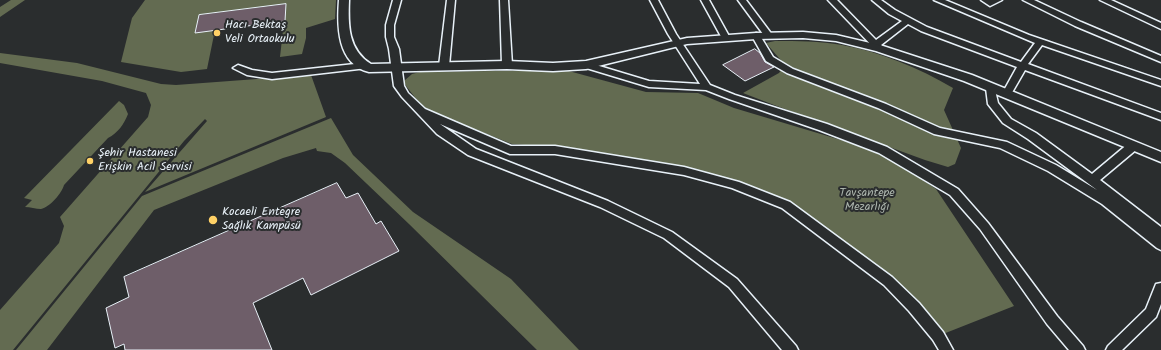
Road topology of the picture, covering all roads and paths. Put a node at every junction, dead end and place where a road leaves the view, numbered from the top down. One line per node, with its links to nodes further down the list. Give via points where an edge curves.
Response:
1 (344, 0): 26 (street, via 344,36 353,57)
2 (397, 0): 30 (street, via 390,31)
3 (451, 0): 27 (street)
4 (504, 0): 24 (street)
5 (654, 0): 21 (street)
6 (705, 0): 19 (street)
7 (742, 0): 18 (street)
8 (832, 0): 22 (street)
9 (876, 0): 15 (street)
10 (938, 0): 20 (street)
11 (985, 0): 12 (street, via 990,3)
12 (998, 0)
13 (1027, 0): 23 (street)
14 (1104, 0): 16 (street)
15 (908, 20): 22 (street); 28 (street, via 924,29)
16 (1161, 26)
17 (756, 36): 18 (street); 19 (street); 41 (street, via 769,59 790,71 882,106 938,131 1003,145 1052,168 1106,201)
18 (769, 36): 22 (street, via 803,35)
19 (726, 38): 21 (street)
20 (1040, 42): 28 (street); 31 (street)
21 (678, 43): 25 (street); 32 (street)
22 (877, 46): 33 (street)
23 (1161, 59)
24 (506, 65): 25 (street); 27 (street)
25 (586, 65): 32 (street, via 648,84)
26 (364, 66): 29 (street, via 272,76 250,74); 30 (street, via 374,69)
27 (444, 66): 30 (street)
28 (1022, 66): 34 (street); 36 (street)
29 (238, 68)
30 (396, 69): 35 (street, via 399,86)
31 (1161, 83)
32 (707, 88): 45 (street, via 882,150 954,192 984,226 1052,320)
33 (991, 88): 34 (street); 39 (street, via 992,104 1007,121)
34 (1008, 94): 37 (street)
35 (420, 110): 43 (street, via 441,131 472,152 604,204 668,235 733,283); 44 (street, via 510,150 555,150 684,170 735,185 786,205 888,281 914,307)
36 (1161, 117)
37 (1133, 146): 38 (street); 39 (street)
38 (1161, 157)
39 (1092, 180): 40 (street)
40 (1161, 234)
41 (1161, 245)
42 (1160, 296): 46 (street, via 1151,313)
43 (791, 350)
44 (946, 350)
45 (1078, 350)
46 (1113, 350)

